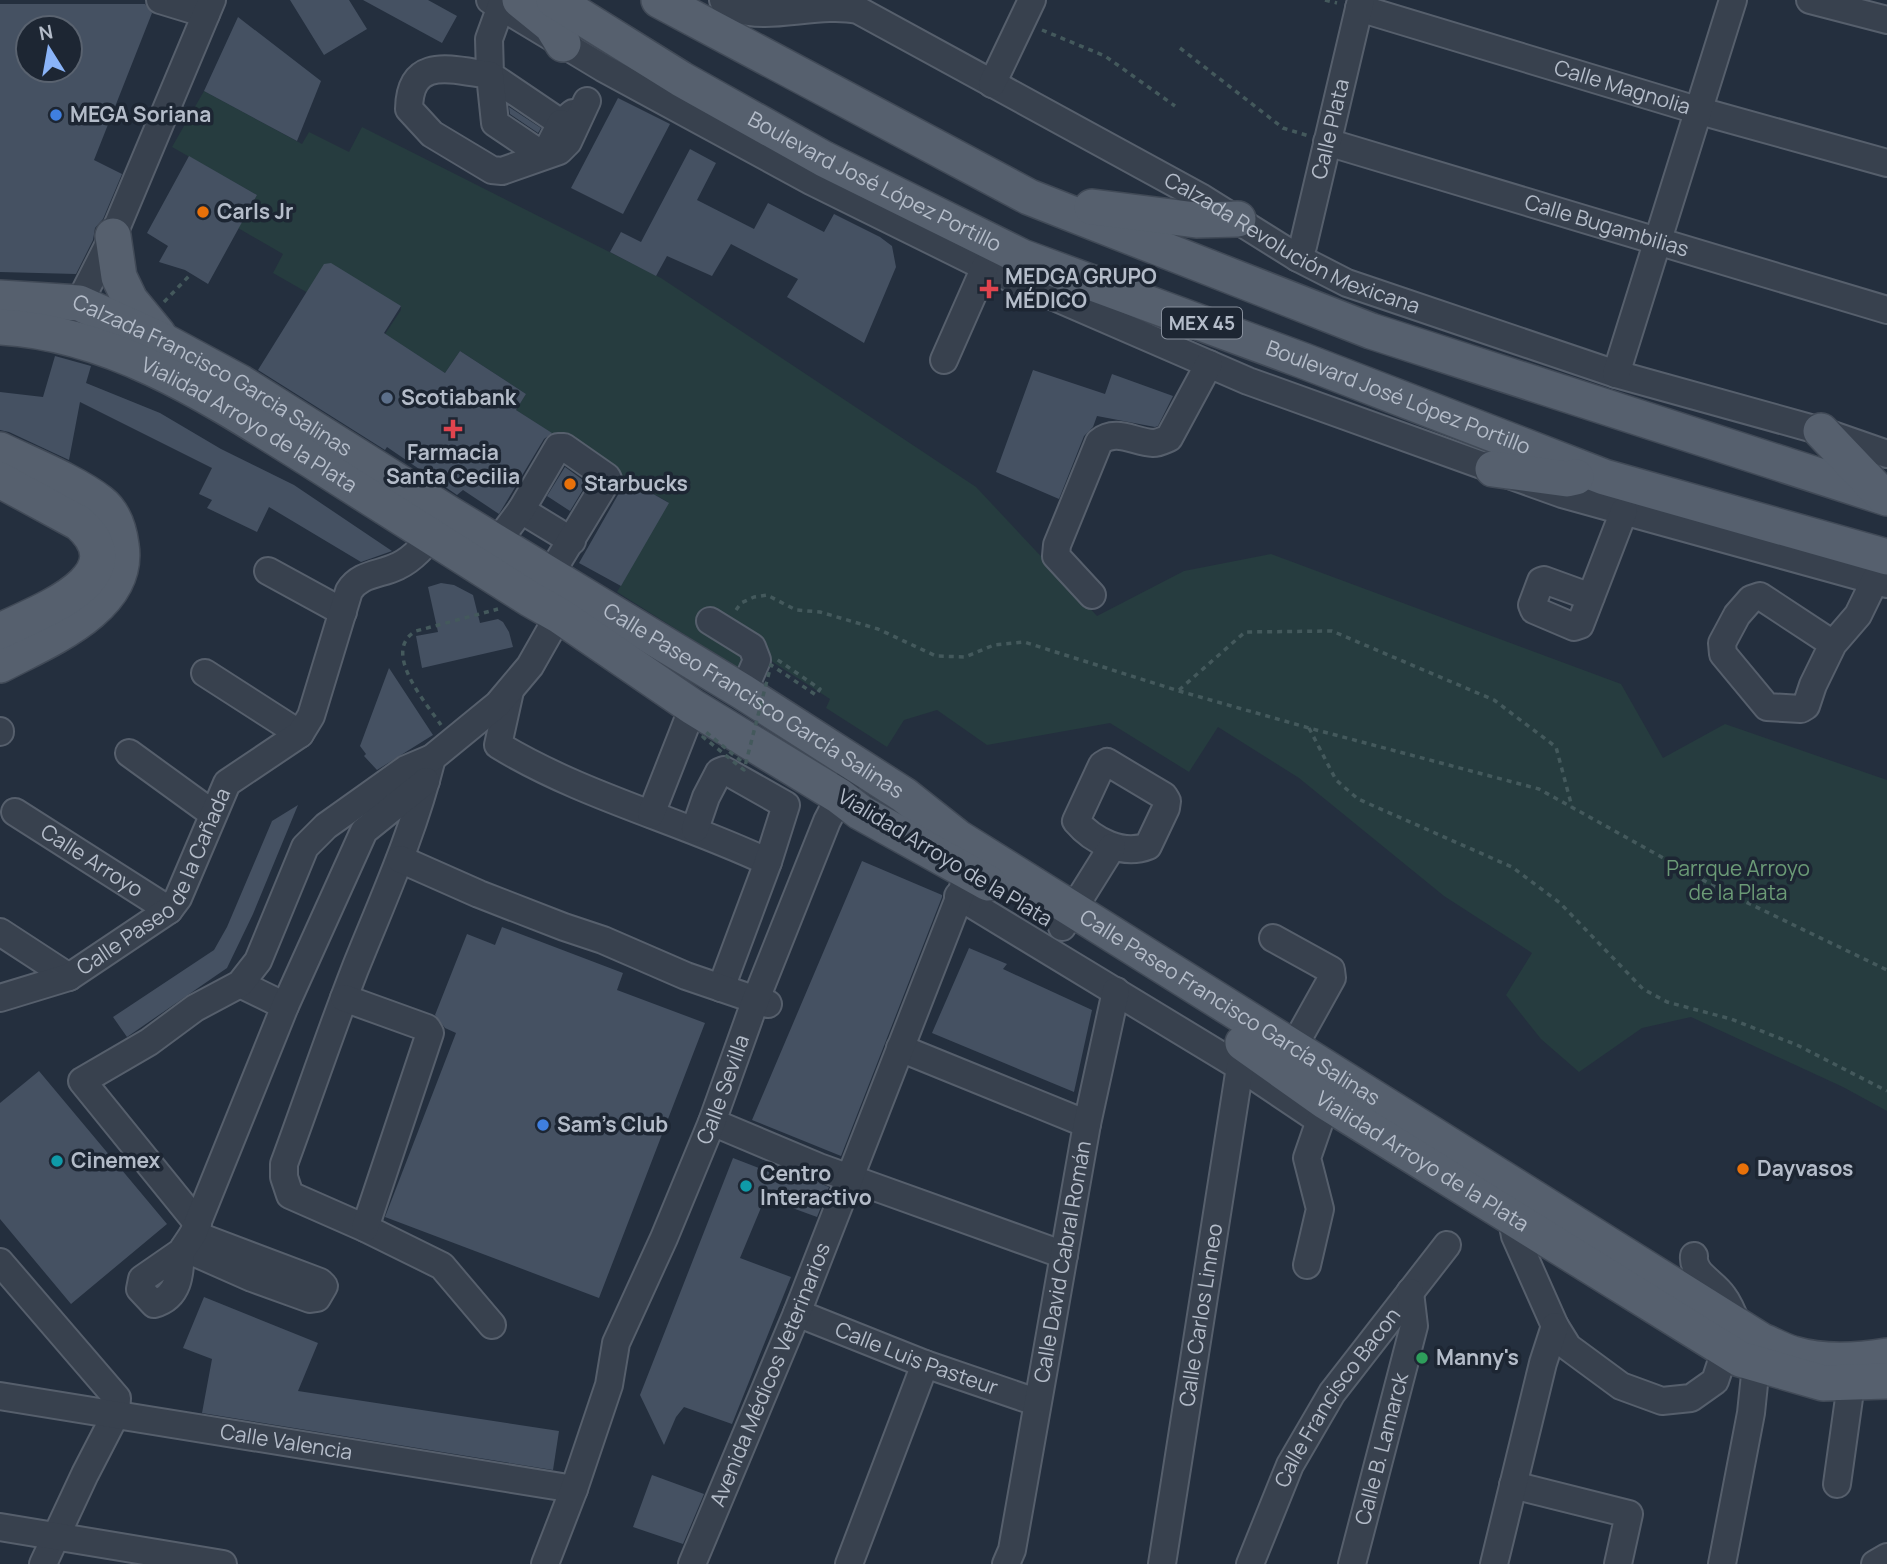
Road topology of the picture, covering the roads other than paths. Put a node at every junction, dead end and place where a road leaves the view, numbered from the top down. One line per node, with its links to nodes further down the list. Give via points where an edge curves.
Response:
1 (160, 0): 10 (street)
2 (555, 0): 41 (main road, Boulevard José López Portillo / MEX 45, via 681,79 824,159 1022,257 1304,360)
3 (659, 0): 23 (main road, MEX 45)
4 (723, 0): 8 (street, Calzada Revolución Mexicana, via 737,9 762,13)
5 (1733, 0): 18 (street)
6 (1811, 0): 12 (street)
7 (504, 2): 13 (main road, via 552,26); 15 (street, via 489,39)
8 (815, 4): 16 (street, Calzada Revolución Mexicana, via 870,15)
9 (1360, 4): 18 (street, Calle Magnolia); 20 (street, Calle Plata)
10 (201, 6): 25 (street)
11 (1026, 11): 16 (street)
12 (1887, 20)
13 (563, 44): 14 (street)
14 (603, 68): 17 (street); 28 (street, via 811,181)
15 (490, 75): 19 (street); 21 (street, via 495,123); 21 (street, via 435,68 420,74 409,94 409,109 432,134 492,170 502,171)
16 (992, 84): 24 (street, Calzada Revolución Mexicana)
17 (587, 101): 19 (street); 21 (street, via 568,142)
18 (1700, 111): 22 (street, Calle Magnolia); 26 (street)
19 (561, 123): 21 (street)
20 (1327, 142): 26 (street, Calle Bugambilias); 27 (street, Calle Plata)
21 (544, 156)
22 (1887, 163)
23 (1029, 197): 24 (main road, via 1196,220); 43 (main road, MEX 45, via 1371,331)
24 (1238, 219): 27 (street, Calzada Revolución Mexicana)
25 (113, 236): 30 (street); 32 (main road, via 119,278 130,300)
26 (1659, 242): 31 (street, Calle Bugambilias); 36 (street)
27 (1298, 258): 36 (street, Calzada Revolución Mexicana, via 1347,283)
28 (985, 267): 34 (street); 35 (street)
29 (0, 298): 30 (main road, Calzada Francisco Garcia Salinas)
30 (79, 303): 32 (main road, Calzada Francisco Garcia Salinas); 33 (street, via 58,323)
31 (1887, 310)
32 (163, 326): 46 (main road, Calzada Francisco Garcia Salinas)
33 (15, 328): 46 (main road, Vialidad Arroyo de la Plata, via 90,344 153,368)
34 (944, 360)
35 (1209, 364): 40 (street); 52 (street, via 1170,438 1156,443 1114,435 1099,442 1056,556)
36 (1616, 374): 37 (street, Calzada Revolución Mexicana)
37 (1821, 430): 39 (street, Calzada Revolución Mexicana); 43 (main road)
38 (0, 450): 58 (main road, via 102,504 119,532 122,550 121,567 107,597 69,627)
39 (1887, 454)
40 (1493, 469): 41 (main road, via 1567,479); 45 (street)
41 (1600, 476): 45 (main road); 50 (main road, Boulevard José López Portillo / MEX 45)
42 (0, 480): 55 (main road, via 79,523 89,531 98,552 95,570 74,593)
43 (1886, 498)
44 (521, 510): 47 (street); 48 (street); 48 (street, via 558,447 565,447 608,480)
45 (1639, 515): 50 (street); 53 (street)
46 (440, 524): 47 (main road, Calle Paseo Francisco García Salinas); 51 (main road, Vialidad Arroyo de la Plata, via 530,600); 54 (street, via 400,566 355,581)
47 (498, 541): 51 (main road, Calle Paseo Francisco García Salinas)
48 (572, 541): 51 (street)
49 (268, 571): 54 (street)
50 (1883, 574): 57 (street)
51 (561, 592): 60 (street, via 530,666); 61 (main road, Calle Paseo Francisco García Salinas); 62 (main road, Vialidad Arroyo de la Plata)
52 (1092, 595)
53 (1591, 597)
54 (343, 612): 63 (street, via 311,716)
55 (8, 619)
56 (716, 625): 61 (street, via 752,648 757,660)
57 (1833, 644): 57 (street, via 1760,596 1737,615 1722,643 1723,654 1767,708 1801,709)
58 (0, 665)
59 (205, 673): 63 (street)
60 (510, 691): 65 (street, via 452,741); 70 (street, via 498,745 611,800)
61 (744, 692): 66 (main road, Calle Paseo Francisco García Salinas)
62 (693, 707): 67 (main road, Vialidad Arroyo de la Plata); 70 (street)
63 (300, 734): 69 (street, Calle Paseo de la Cañada, via 227,783)
64 (129, 753): 69 (street)
65 (429, 769): 73 (street); 81 (street, via 406,769 304,847 258,961); 87 (street, via 364,831)
66 (865, 770): 67 (street, Calle Sevilla); 75 (main road, Calle Paseo Francisco García Salinas, via 957,837)
67 (847, 802): 75 (main road, Vialidad Arroyo de la Plata); 86 (street, Calle Sevilla, via 827,821)
68 (15, 812): 76 (street, Calle Arroyo)
69 (213, 814): 76 (street, Calle Paseo de la Cañada, via 178,898)
70 (651, 814): 71 (street)
71 (695, 829): 74 (street); 74 (street, via 706,797 724,770 786,806)
72 (1112, 848): 77 (street)
73 (400, 859): 82 (street); 85 (street)
74 (768, 862): 82 (street)
75 (968, 872): 77 (main road, Vialidad Arroyo de la Plata); 83 (street, via 1088,974); 88 (street, Avenida Médicos Veterinarios)
76 (169, 909): 80 (street, Calle Paseo de la Cañada)
77 (1068, 919): 89 (main road, Calle Paseo Francisco García Salinas); 91 (main road, Vialidad Arroyo de la Plata)
78 (0, 932): 80 (street)
79 (1273, 938): 89 (street, via 1332,974)
80 (69, 977): 84 (street, Calle Paseo de la Cañada)
81 (240, 984): 87 (street); 97 (street, via 82,1081)
82 (720, 988): 86 (street)
83 (1116, 991): 90 (street); 93 (street, Calle David Cabral Román)
84 (0, 998)
85 (344, 998): 96 (street, via 284,1164 284,1177 290,1195); 96 (street, via 429,1033)
86 (762, 1002): 92 (street, Calle Sevilla)
87 (285, 1006): 97 (street)
88 (900, 1048): 93 (street); 94 (street, Avenida Médicos Veterinarios)
89 (1293, 1048): 95 (main road, Calle Paseo Francisco García Salinas)
90 (1240, 1067): 91 (street); 128 (street, Calle Carlos Linneo)
91 (1322, 1111): 95 (main road, Vialidad Arroyo de la Plata); 102 (street, via 1307,1158 1321,1209)
92 (717, 1124): 94 (street); 118 (street, Calle Sevilla, via 631,1352 609,1385)
93 (1087, 1124): 99 (street, Calle David Cabral Román)
94 (850, 1177): 99 (street); 105 (street, Avenida Médicos Veterinarios)
95 (1516, 1204): 103 (main road, Calle Paseo Francisco García Salinas); 107 (street, via 1515,1236); 108 (main road, Vialidad Arroyo de la Plata)
96 (365, 1228): 106 (street, via 442,1266)
97 (189, 1239): 100 (street)
98 (1447, 1245): 104 (street, Calle Francisco Bacon)
99 (1064, 1255): 114 (street, Calle David Cabral Román)
100 (231, 1258)
101 (0, 1262): 115 (street, via 117,1398)
102 (1307, 1265)
103 (1669, 1282): 108 (main road, Calle Paseo Francisco García Salinas); 108 (street, via 1692,1255 1697,1270 1722,1293)
104 (1410, 1292): 129 (street, Calle Francisco Bacon, via 1332,1393 1290,1465); 130 (street, Calle B. Lamarck, via 1415,1326)
105 (797, 1313): 110 (street, Calle Luis Pasteur); 125 (street, Avenida Médicos Veterinarios)
106 (492, 1325)
107 (1555, 1326): 108 (street, via 1568,1347 1586,1362 1621,1386 1662,1401 1691,1398 1715,1381); 117 (street)
108 (1740, 1348): 109 (main road, Calle Paseo Francisco García Salinas, via 1762,1341 1793,1354 1858,1361); 112 (main road, Vialidad Arroyo de la Plata, via 1823,1383); 133 (street, via 1751,1413)
109 (1887, 1356)
110 (925, 1364): 114 (street, Calle Luis Pasteur); 126 (street)
111 (1887, 1381): 112 (main road, Vialidad Arroyo de la Plata)
112 (1851, 1384): 116 (street)
113 (0, 1395): 115 (street, Calle Valencia)
114 (1036, 1402): 127 (street, Calle David Cabral Román)
115 (116, 1415): 118 (street, Calle Valencia); 120 (street)
116 (1837, 1484)
117 (1513, 1485): 131 (street); 132 (street, via 1629,1514)
118 (574, 1489): 124 (street, Calle Sevilla)
119 (0, 1527): 120 (street)
120 (57, 1536): 122 (street); 123 (street)
121 (1887, 1557): 134 (street)
122 (43, 1564)
123 (223, 1564)
124 (545, 1564)
125 (692, 1564)
126 (849, 1564)
127 (1006, 1564)
128 (1162, 1564)
129 (1251, 1564)
130 (1352, 1564)
131 (1494, 1564)
132 (1618, 1564)
133 (1721, 1564)
134 (1875, 1564)

